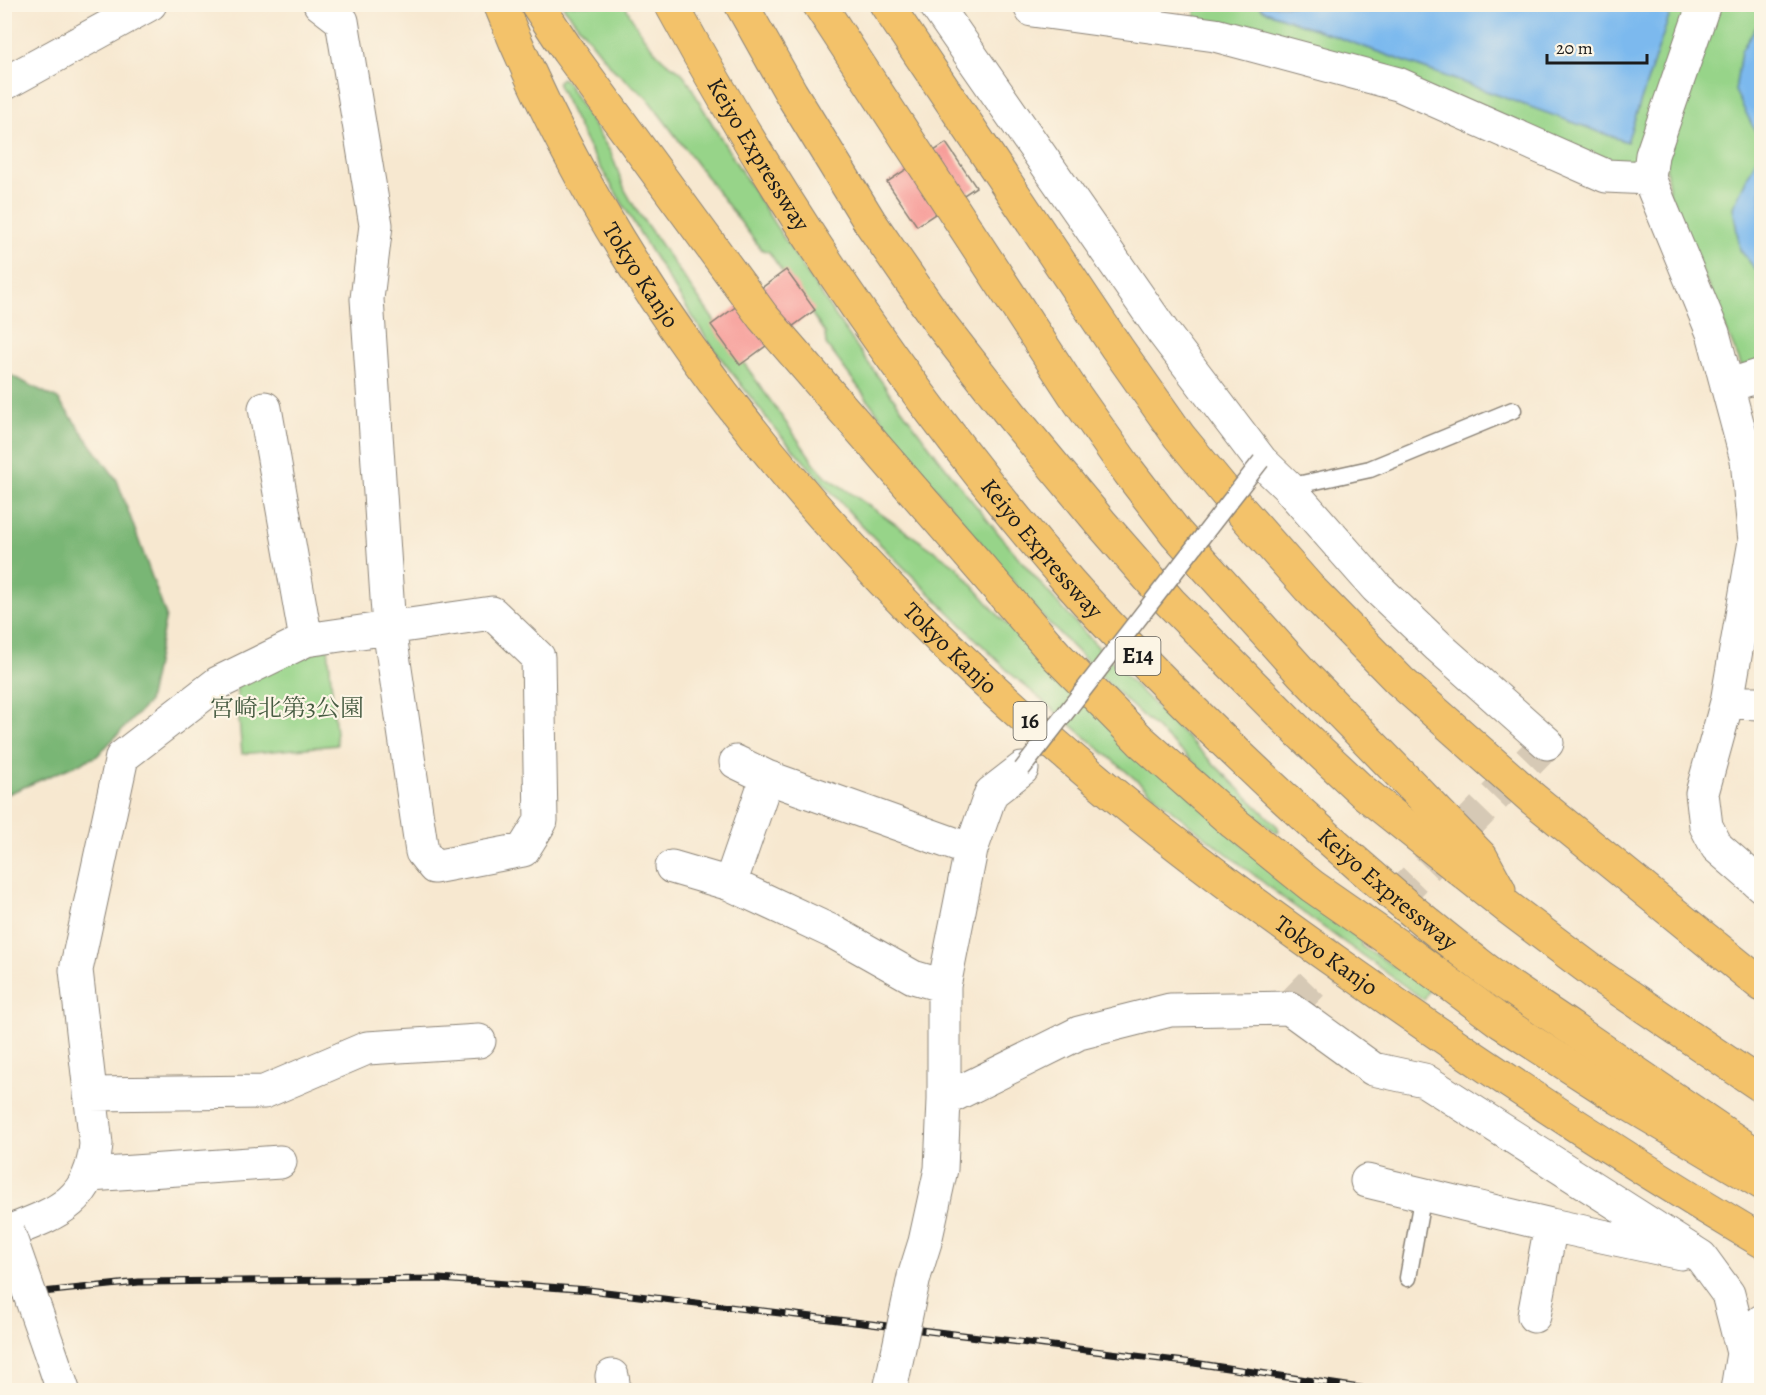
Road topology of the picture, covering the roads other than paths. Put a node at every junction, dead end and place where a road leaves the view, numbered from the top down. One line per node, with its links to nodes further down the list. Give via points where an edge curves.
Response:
1 (150, 4): 12 (street)
2 (320, 4): 20 (street, via 342,21 376,225 367,299)
3 (500, 4): 47 (highway, Tokyo Kanjo / 16, via 525,67 573,163 634,268 679,335 838,534 968,665 1119,799 1287,928 1515,1086)
4 (537, 4): 43 (highway, via 763,317 1057,656 1141,741 1233,823 1312,886 1501,1022)
5 (671, 4): 39 (highway, Keiyo Expressway / E14, via 806,232 872,331 1018,519 1129,647 1189,710 1288,802 1478,964)
6 (741, 4): 32 (highway, E14, via 870,222 920,295 1101,524 1170,602 1300,734 1362,791)
7 (819, 4): 32 (highway, via 1129,472 1176,533 1302,673 1480,857)
8 (886, 4): 33 (highway, via 1179,436 1301,579 1400,681 1514,783)
9 (935, 4): 18 (street, via 1163,332)
10 (1029, 4): 13 (street, via 1032,10 1215,35 1398,84 1606,176)
11 (1704, 4): 13 (street, via 1652,155)
12 (4, 84)
13 (1648, 178): 15 (street, via 1713,333)
14 (1761, 375): 15 (street)
15 (1727, 386): 22 (street, via 1747,460 1755,541)
16 (265, 408): 21 (street)
17 (1513, 410): 19 (lane, via 1370,469)
18 (1261, 461): 19 (street); 26 (lane, bridge)
19 (1288, 487): 24 (street, via 1376,587)
20 (389, 628): 20 (street, via 422,852 434,867 523,850 541,822 538,657 492,613); 21 (street)
21 (306, 640): 37 (street, via 218,683 122,757 76,970)
22 (1727, 702): 23 (street); 30 (street, via 1702,793 1706,826 1717,847)
23 (1761, 703)
24 (1546, 743)
25 (736, 762): 27 (street)
26 (1022, 769): 28 (street, via 991,793)
27 (767, 777): 28 (street); 31 (street)
28 (971, 850): 34 (street)
29 (672, 867): 31 (street)
30 (1758, 881)
31 (730, 884): 34 (street, via 836,933 913,977)
32 (1510, 909): 36 (highway, E14, via 1595,973)
33 (1761, 985)
34 (944, 986): 38 (street)
35 (480, 1041): 37 (street, via 367,1048 264,1092)
36 (1761, 1086)
37 (90, 1094): 41 (street, via 96,1144)
38 (944, 1101): 48 (street, via 1079,1033 1170,1010 1289,1008 1373,1070 1424,1080); 54 (street, bridge, via 941,1169)
39 (1761, 1159)
40 (280, 1162): 41 (street)
41 (90, 1175): 46 (street, via 69,1203 43,1218)
42 (1366, 1181): 44 (street)
43 (1761, 1183)
44 (1423, 1194): 45 (street); 49 (lane)
45 (1551, 1225): 48 (street); 50 (street)
46 (6, 1226): 53 (street, bridge)
47 (1761, 1241)
48 (1701, 1257): 52 (street, via 1728,1294)
49 (1408, 1278)
50 (1534, 1316)
51 (1761, 1321): 52 (street)
52 (1743, 1353): 55 (street)
53 (63, 1390)
54 (890, 1390)
55 (1737, 1390)

